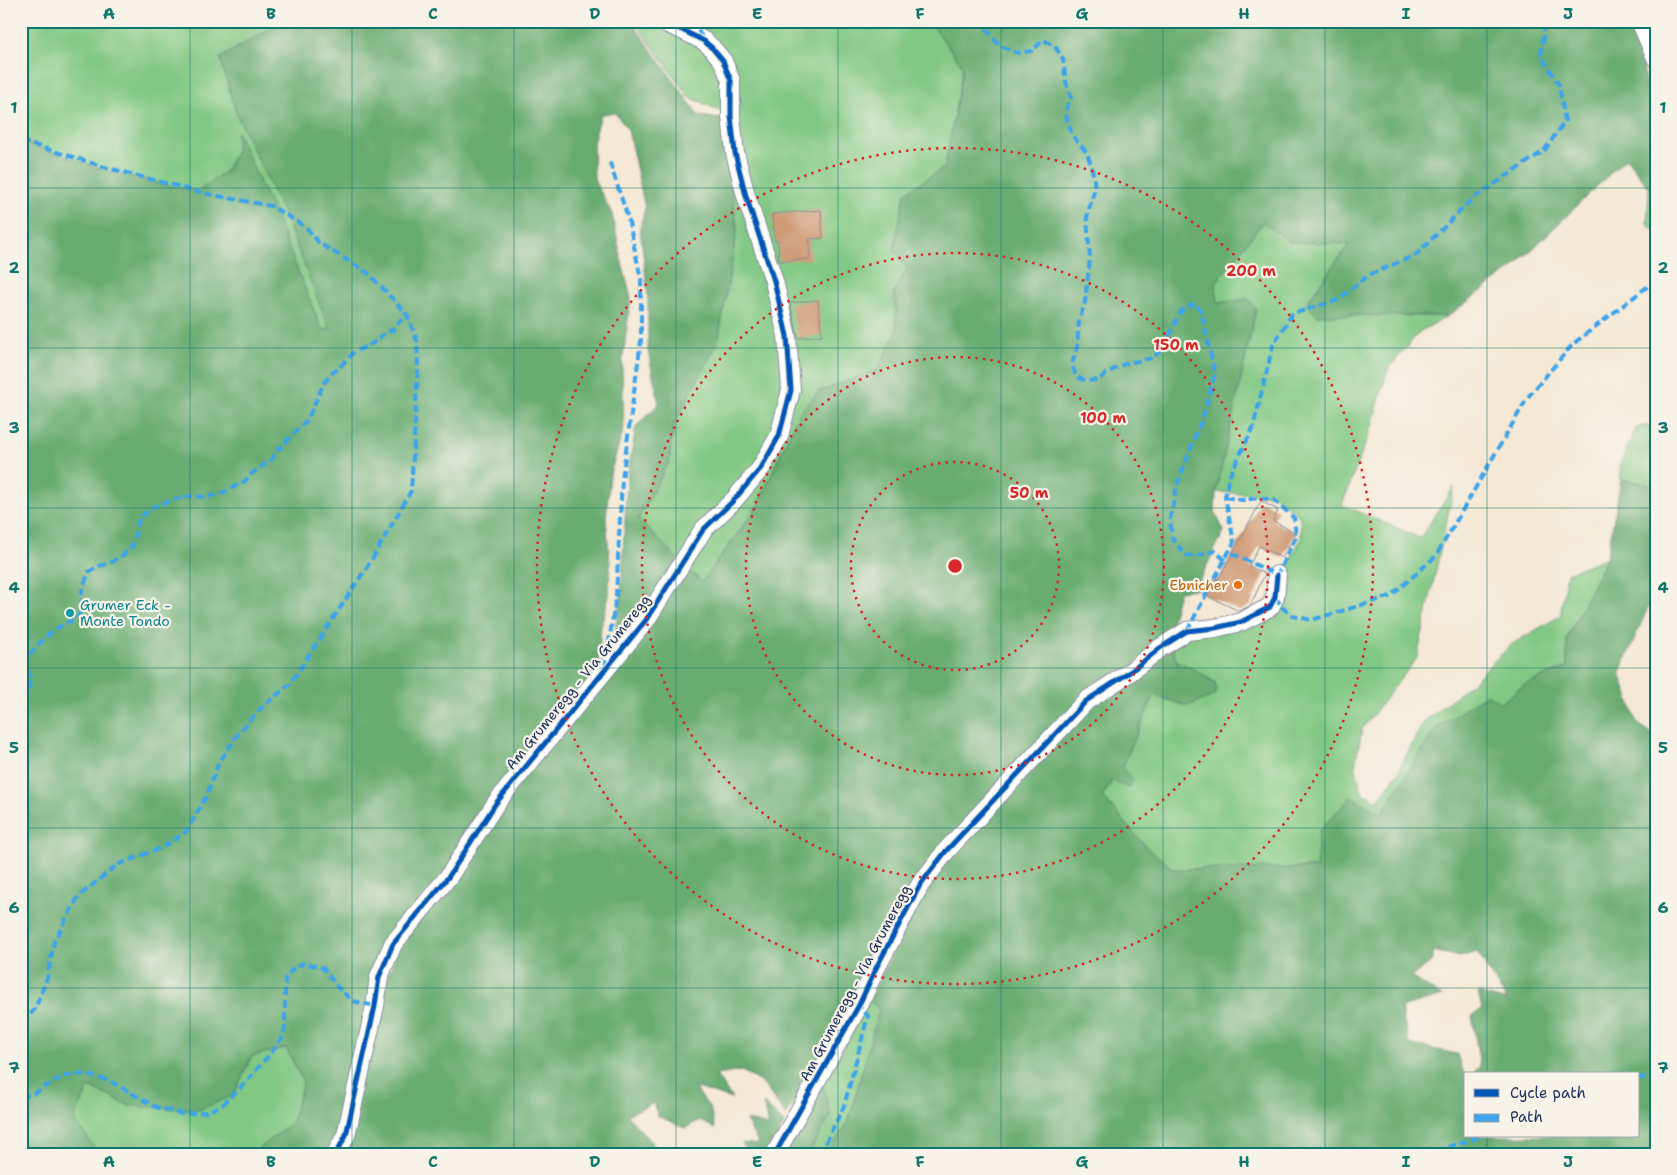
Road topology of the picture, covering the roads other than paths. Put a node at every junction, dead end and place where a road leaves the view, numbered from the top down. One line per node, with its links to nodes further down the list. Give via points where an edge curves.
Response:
1 (661, 21): 5 (street, Am Grumeregg - Via Grumeregg, via 708,45 723,61 731,81 734,153 774,281 787,336 791,390 779,436 761,468 734,500 702,530 646,620 496,802 449,876 393,944 379,977 346,1135)
2 (1640, 21): 3 (street)
3 (1656, 58)
4 (1276, 575): 6 (street, Am Grumeregg - Via Grumeregg, via 1275,597 1270,607 1240,622 1187,632 1086,700 946,851 920,885 859,1005)
5 (336, 1154)
6 (775, 1154)

